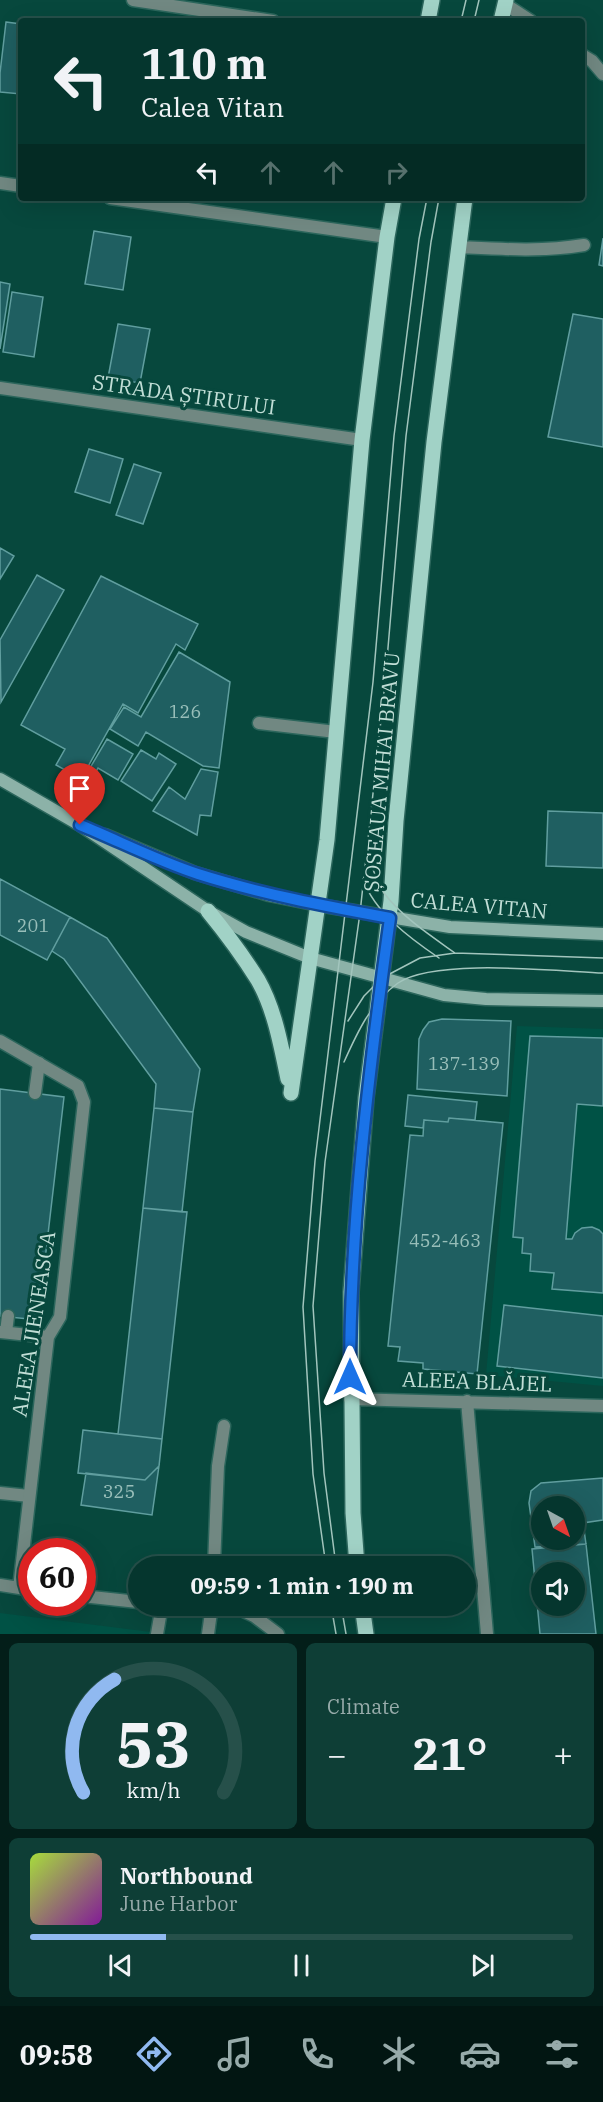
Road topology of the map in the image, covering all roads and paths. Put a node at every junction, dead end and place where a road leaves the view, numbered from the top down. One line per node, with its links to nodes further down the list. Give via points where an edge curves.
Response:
1 (133, 0): 4 (street)
2 (432, 0): 5 (main road)
3 (506, 2): 6 (main road); 7 (street)
4 (253, 18)
5 (429, 18)
6 (502, 18)
7 (527, 18)
8 (585, 57): 9 (street)
9 (603, 74)
10 (0, 183): 11 (street)
11 (18, 186)
12 (131, 201): 15 (street)
13 (393, 201): 15 (main road)
14 (465, 201): 17 (main road, ȘOSEAUA MIHAI BRAVU)
15 (387, 237): 19 (main road)
16 (584, 245): 17 (street, via 516,250)
17 (458, 246): 26 (main road, ȘOSEAUA MIHAI BRAVU, via 434,442)
18 (0, 388): 19 (street, STRADA ȘTIRULUI)
19 (362, 441): 21 (main road)
20 (259, 723): 21 (street)
21 (336, 732): 24 (main road)
22 (0, 778): 23 (main road, CALEA VITAN)
23 (80, 825): 24 (main road, CALEA VITAN, via 195,873); 25 (main road, CALEA VITAN)
24 (318, 905): 26 (main road, CALEA VITAN); 28 (main road)
25 (208, 911): 28 (main road, CALEA VITAN); 28 (main road, via 259,982 281,1045 291,1093)
26 (390, 918): 27 (main road, CALEA VITAN, via 476,929); 29 (main road, ȘOSEAUA MIHAI BRAVU)
27 (603, 934)
28 (310, 958): 29 (main road, CALEA VITAN)
29 (382, 978): 30 (main road, CALEA VITAN, via 464,998); 37 (main road, ȘOSEAUA MIHAI BRAVU, via 366,1098 351,1292)
30 (603, 1001)
31 (0, 1041): 32 (street, ALEEA JIENEASCA)
32 (39, 1063): 33 (street); 36 (street, ALEEA JIENEASCA, via 78,1086 84,1102 60,1317)
33 (35, 1093)
34 (8, 1317): 35 (street)
35 (3, 1332): 36 (street)
36 (48, 1337): 42 (street, ALEEA JIENEASCA)
37 (350, 1399): 38 (street, ALEEA BLĂJEL); 45 (main road, ȘOSEAUA MIHAI BRAVU)
38 (467, 1401): 39 (street, ALEEA BLĂJEL); 58 (street)
39 (603, 1406)
40 (224, 1426): 44 (street, via 218,1466)
41 (0, 1493): 42 (street)
42 (29, 1496): 43 (street, ALEEA JIENEASCA)
43 (27, 1538)
44 (214, 1556)
45 (356, 1556)
46 (0, 1585): 47 (street)
47 (18, 1588)
48 (96, 1598): 49 (street)
49 (128, 1601)
50 (160, 1616): 54 (street)
51 (210, 1616): 55 (street)
52 (254, 1616): 56 (street)
53 (364, 1616): 57 (main road)
54 (157, 1634)
55 (208, 1634)
56 (278, 1634)
57 (366, 1634)
58 (487, 1634)

